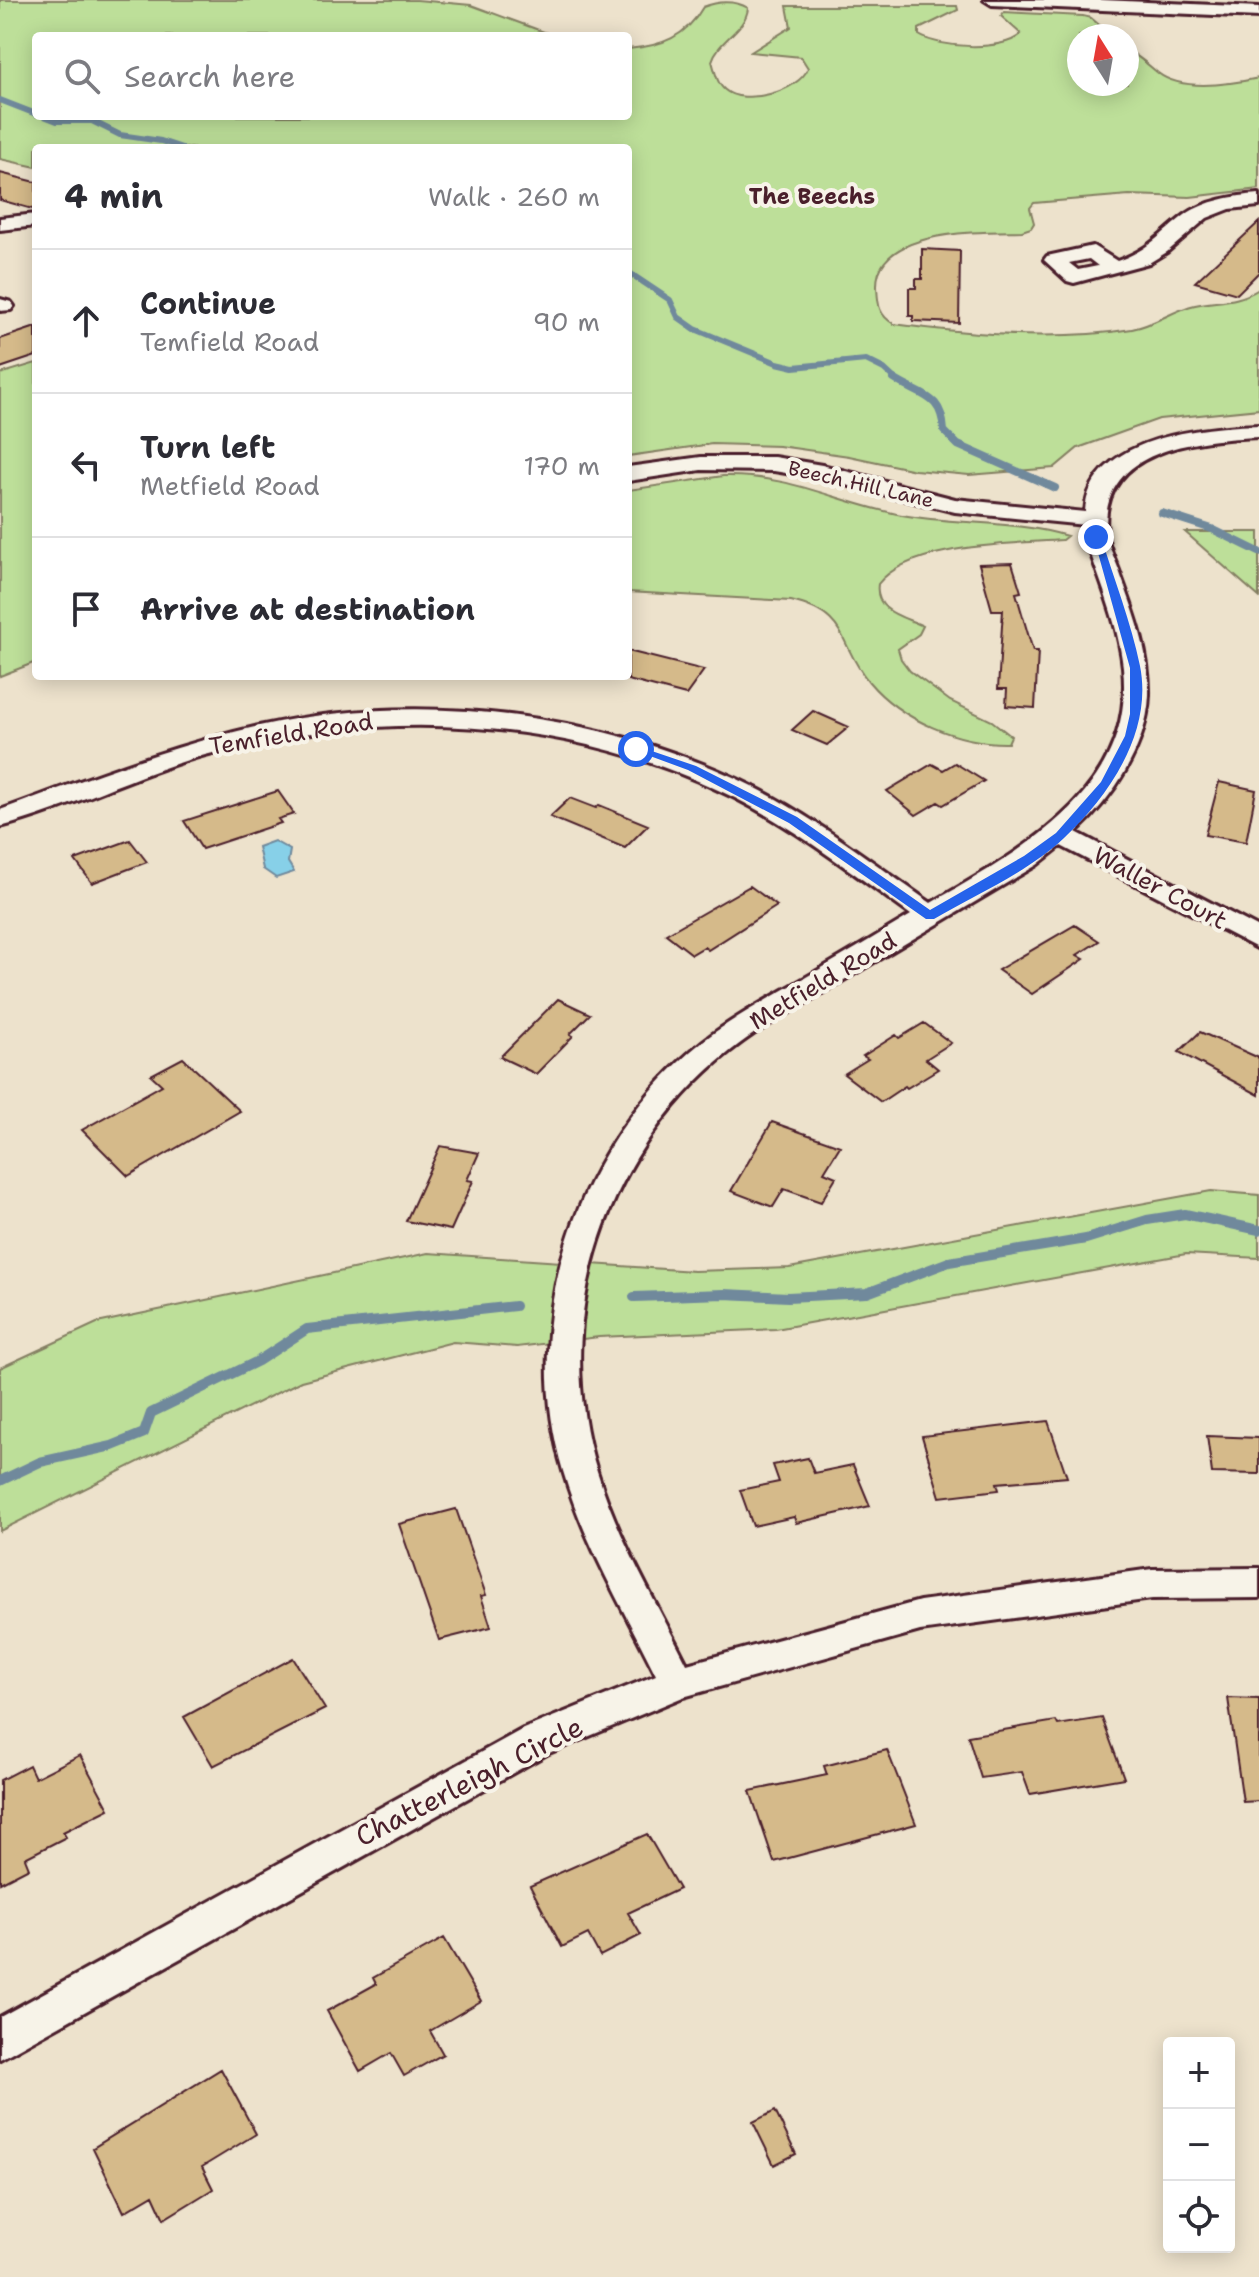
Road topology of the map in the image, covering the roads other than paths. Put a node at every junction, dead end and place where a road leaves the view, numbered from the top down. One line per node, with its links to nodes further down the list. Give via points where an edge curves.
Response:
1 (992, 0): 2 (street)
2 (1259, 12)
3 (1259, 200): 6 (street, via 1203,212 1164,246)
4 (32, 220): 5 (street)
5 (0, 224)
6 (1113, 268)
7 (1259, 431): 9 (street, via 1191,436 1155,446 1107,478 1096,497)
8 (632, 473): 9 (street, Beech Hill Lane, via 676,465 766,463 938,503)
9 (1093, 519): 11 (street, Metfield Road, via 1131,646 1135,714 1130,736 1105,783)
10 (0, 819): 12 (street, Temfield Road, via 195,750 243,739 342,721 481,721 583,736 692,768 793,820)
11 (1060, 835): 12 (street, Metfield Road); 13 (street, Waller Court)
12 (930, 916): 15 (street, Metfield Road, via 703,1056 622,1149 596,1196 569,1291 564,1346 567,1415 603,1530)
13 (1259, 940)
14 (1259, 1583): 15 (street, Chatterleigh Circle, via 1152,1584 920,1616)
15 (678, 1682): 16 (street, Chatterleigh Circle, via 536,1741)
16 (0, 2039)

